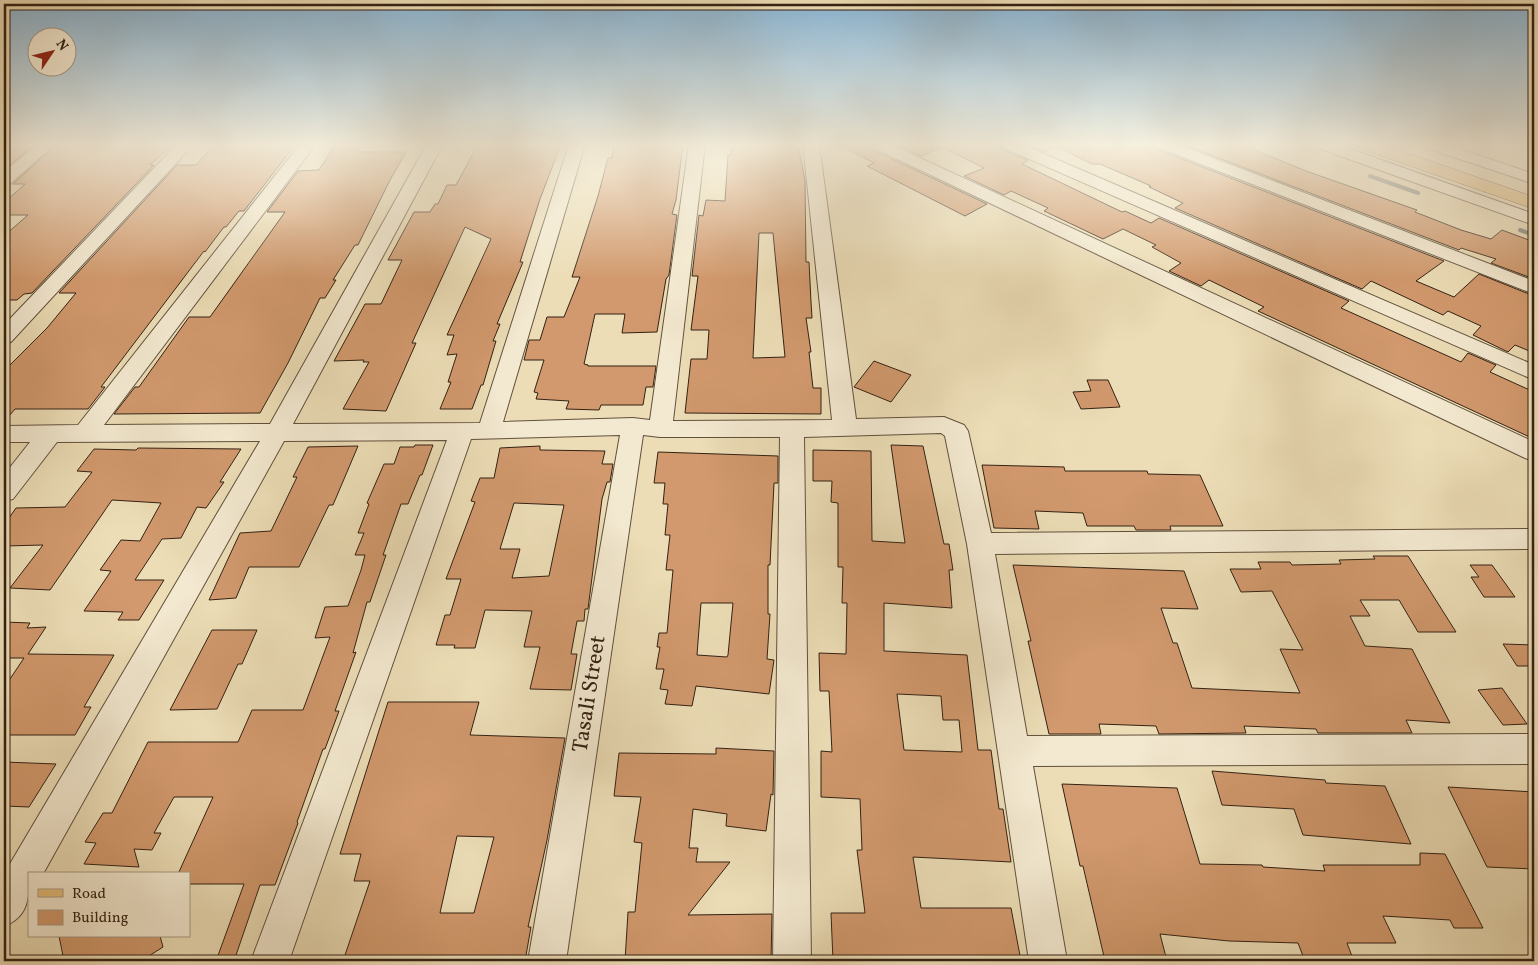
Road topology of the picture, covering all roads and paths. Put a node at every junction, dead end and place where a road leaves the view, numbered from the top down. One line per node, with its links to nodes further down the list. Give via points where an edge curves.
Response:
1 (143, 189): 15 (street)
2 (273, 189): 22 (street)
3 (410, 189): 21 (street)
4 (561, 189): 20 (street)
5 (689, 189): 17 (street, Tasali Street)
6 (816, 189): 18 (street)
7 (974, 189): 25 (street)
8 (1111, 189): 16 (street)
9 (1280, 189): 14 (street)
10 (1447, 189): 13 (street)
11 (1494, 189): 12 (main road)
12 (1534, 203)
13 (1534, 220)
14 (1534, 288)
15 (4, 336)
16 (1534, 373)
17 (647, 428): 19 (street); 20 (street); 33 (street, Tasali Street)
18 (845, 428): 19 (street); 28 (street, via 944,424 956,431)
19 (792, 429): 34 (street)
20 (476, 431): 21 (street); 32 (street)
21 (277, 432): 22 (street); 31 (street)
22 (85, 433): 24 (street)
23 (4, 434): 24 (street)
24 (50, 434): 26 (street)
25 (1534, 452)
26 (4, 492)
27 (1534, 539): 28 (street)
28 (980, 544): 30 (street)
29 (1534, 749): 30 (street)
30 (1015, 751): 35 (street)
31 (4, 908)
32 (270, 961)
33 (547, 961)
34 (792, 961)
35 (1048, 961)

